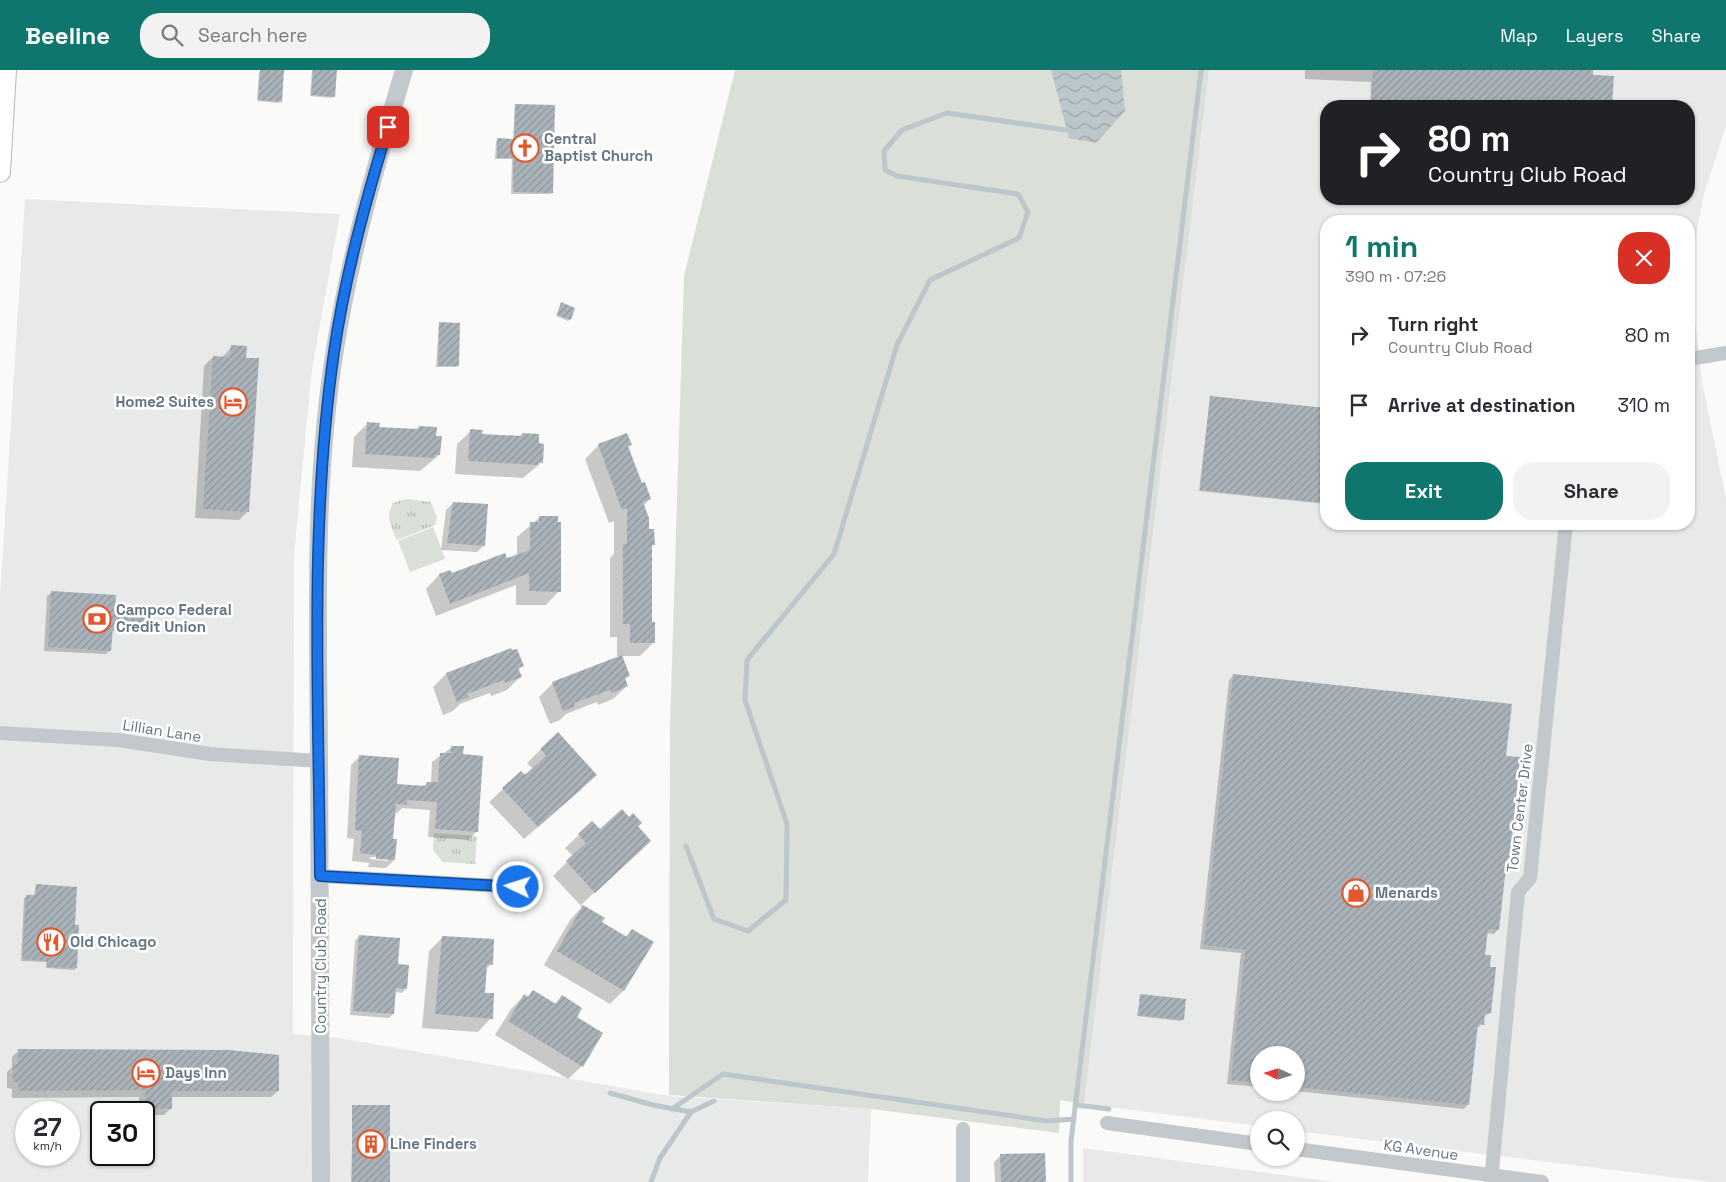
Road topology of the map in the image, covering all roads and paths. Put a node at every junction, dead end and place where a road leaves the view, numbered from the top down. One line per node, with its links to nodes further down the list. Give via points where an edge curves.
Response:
1 (6, 70): 3 (main road)
2 (404, 70): 8 (street, Country Club Road, via 348,275 331,375 321,484 318,604)
3 (0, 172)
4 (1726, 353): 5 (street)
5 (1695, 358)
6 (1565, 530): 15 (street, Town Center Drive, via 1530,878 1518,892)
7 (0, 733): 8 (street, Lillian Lane, via 118,740 210,754)
8 (320, 761): 9 (street, Country Club Road)
9 (320, 876): 10 (street); 16 (street, Country Club Road)
10 (518, 887)
11 (1107, 1123): 13 (street)
12 (963, 1129): 17 (street)
13 (1250, 1143)
14 (1305, 1150): 15 (street, KG Avenue)
15 (1491, 1179): 18 (street, KG Avenue)
16 (321, 1182)
17 (963, 1182)
18 (1542, 1182)

